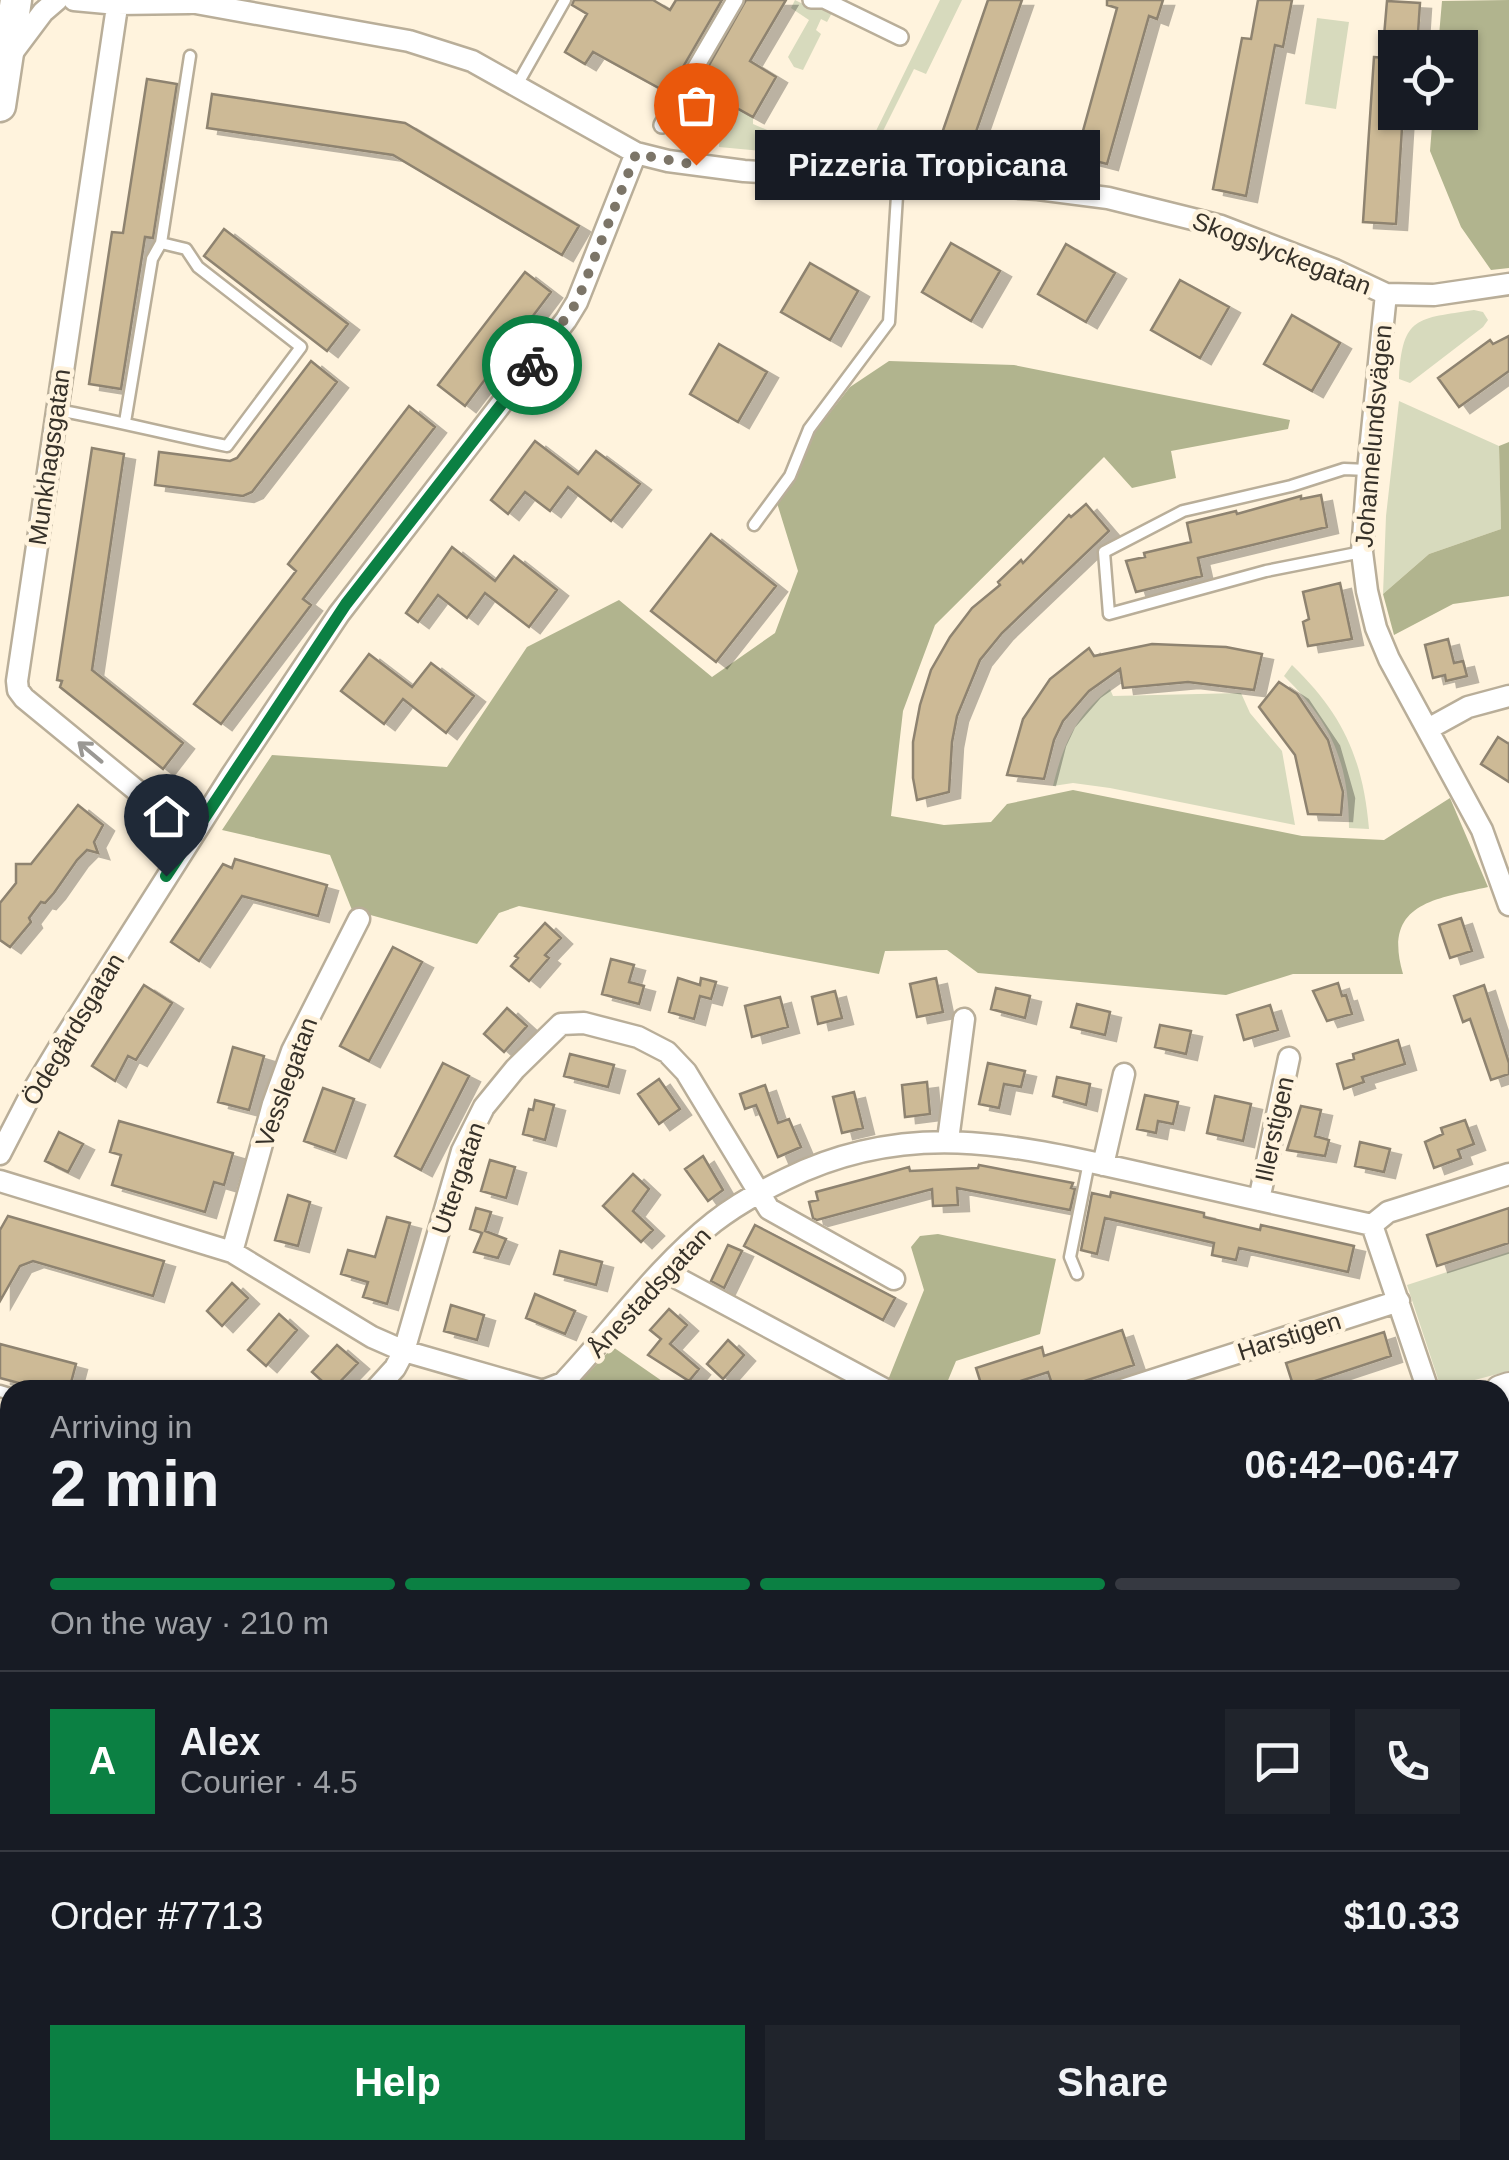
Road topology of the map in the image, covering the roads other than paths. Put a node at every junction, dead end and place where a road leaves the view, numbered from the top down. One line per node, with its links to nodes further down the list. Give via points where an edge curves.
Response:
1 (16, 0): 12 (main road)
2 (56, 0): 12 (street)
3 (74, 0): 7 (street, Skogslyckegatan)
4 (565, 0): 13 (lane)
5 (734, 0): 15 (street)
6 (811, 0): 10 (street, via 824,0)
7 (117, 2): 8 (street, Skogslyckegatan); 21 (street, Munkhagsgatan)
8 (184, 2): 9 (street, Skogslyckegatan)
9 (214, 4): 13 (street, Skogslyckegatan, via 409,41)
10 (900, 38)
11 (190, 56): 18 (lane)
12 (6, 62): 14 (main road)
13 (517, 84): 16 (street, Skogslyckegatan)
14 (0, 106)
15 (662, 124)
16 (636, 154): 17 (street, Skogslyckegatan, via 724,169 802,167); 28 (street, Ödegårdsgatan, via 566,320 346,604)
17 (898, 180): 20 (street, Skogslyckegatan, via 1060,191 1179,213); 24 (lane, via 889,322 809,429 790,476)
18 (161, 243): 22 (lane, via 152,259); 22 (lane, via 186,249 198,267 301,347 227,446)
19 (1509, 284): 20 (street, Skogslyckegatan)
20 (1386, 294): 23 (street, Johannelundsvägen)
21 (56, 410): 22 (lane); 28 (street, Munkhagsgatan, one-way to 21, via 18,690)
22 (125, 422)
23 (1368, 470): 25 (street, Johannelundsvägen); 25 (lane, via 1344,469 1183,511 1104,552 1109,614)
24 (754, 525)
25 (1362, 552): 27 (street, Johannelundsvägen, via 1376,628)
26 (1509, 696): 27 (street)
27 (1428, 729): 29 (street, Johannelundsvägen, via 1482,830)
28 (192, 836): 35 (street, Ödegårdsgatan)
29 (1509, 905)
30 (359, 920): 42 (street, Vesslegatan, via 292,1051)
31 (964, 1019): 34 (street)
32 (1290, 1058): 40 (street, Illerstigen)
33 (1124, 1074): 36 (street)
34 (948, 1140): 36 (street, Ånestadsgatan); 39 (street, Ånestadsgatan, via 858,1151)
35 (0, 1154)
36 (1096, 1163): 40 (street, Ånestadsgatan); 44 (lane, via 1070,1257)
37 (1509, 1174): 41 (street, via 1388,1212)
38 (0, 1181): 42 (street, Ånestadsgatan)
39 (758, 1193): 43 (street, Ånestadsgatan, via 715,1222); 45 (street, via 778,1217); 47 (street, Uttergatan, via 696,1084 667,1052 638,1037 561,1024 514,1069 468,1136)
40 (1259, 1200): 41 (street, Ånestadsgatan)
41 (1372, 1226): 46 (street)
42 (232, 1252): 47 (street, Ånestadsgatan)
43 (664, 1271): 50 (street, Ånestadsgatan); 51 (street)
44 (1078, 1274)
45 (894, 1279)
46 (1399, 1301): 52 (street, Harstigen); 53 (street)
47 (404, 1352): 48 (street, Uttergatan); 49 (street, Ånestadsgatan)
48 (385, 1380)
49 (506, 1380)
50 (567, 1380)
51 (867, 1380)
52 (1153, 1380)
53 (1425, 1380)

